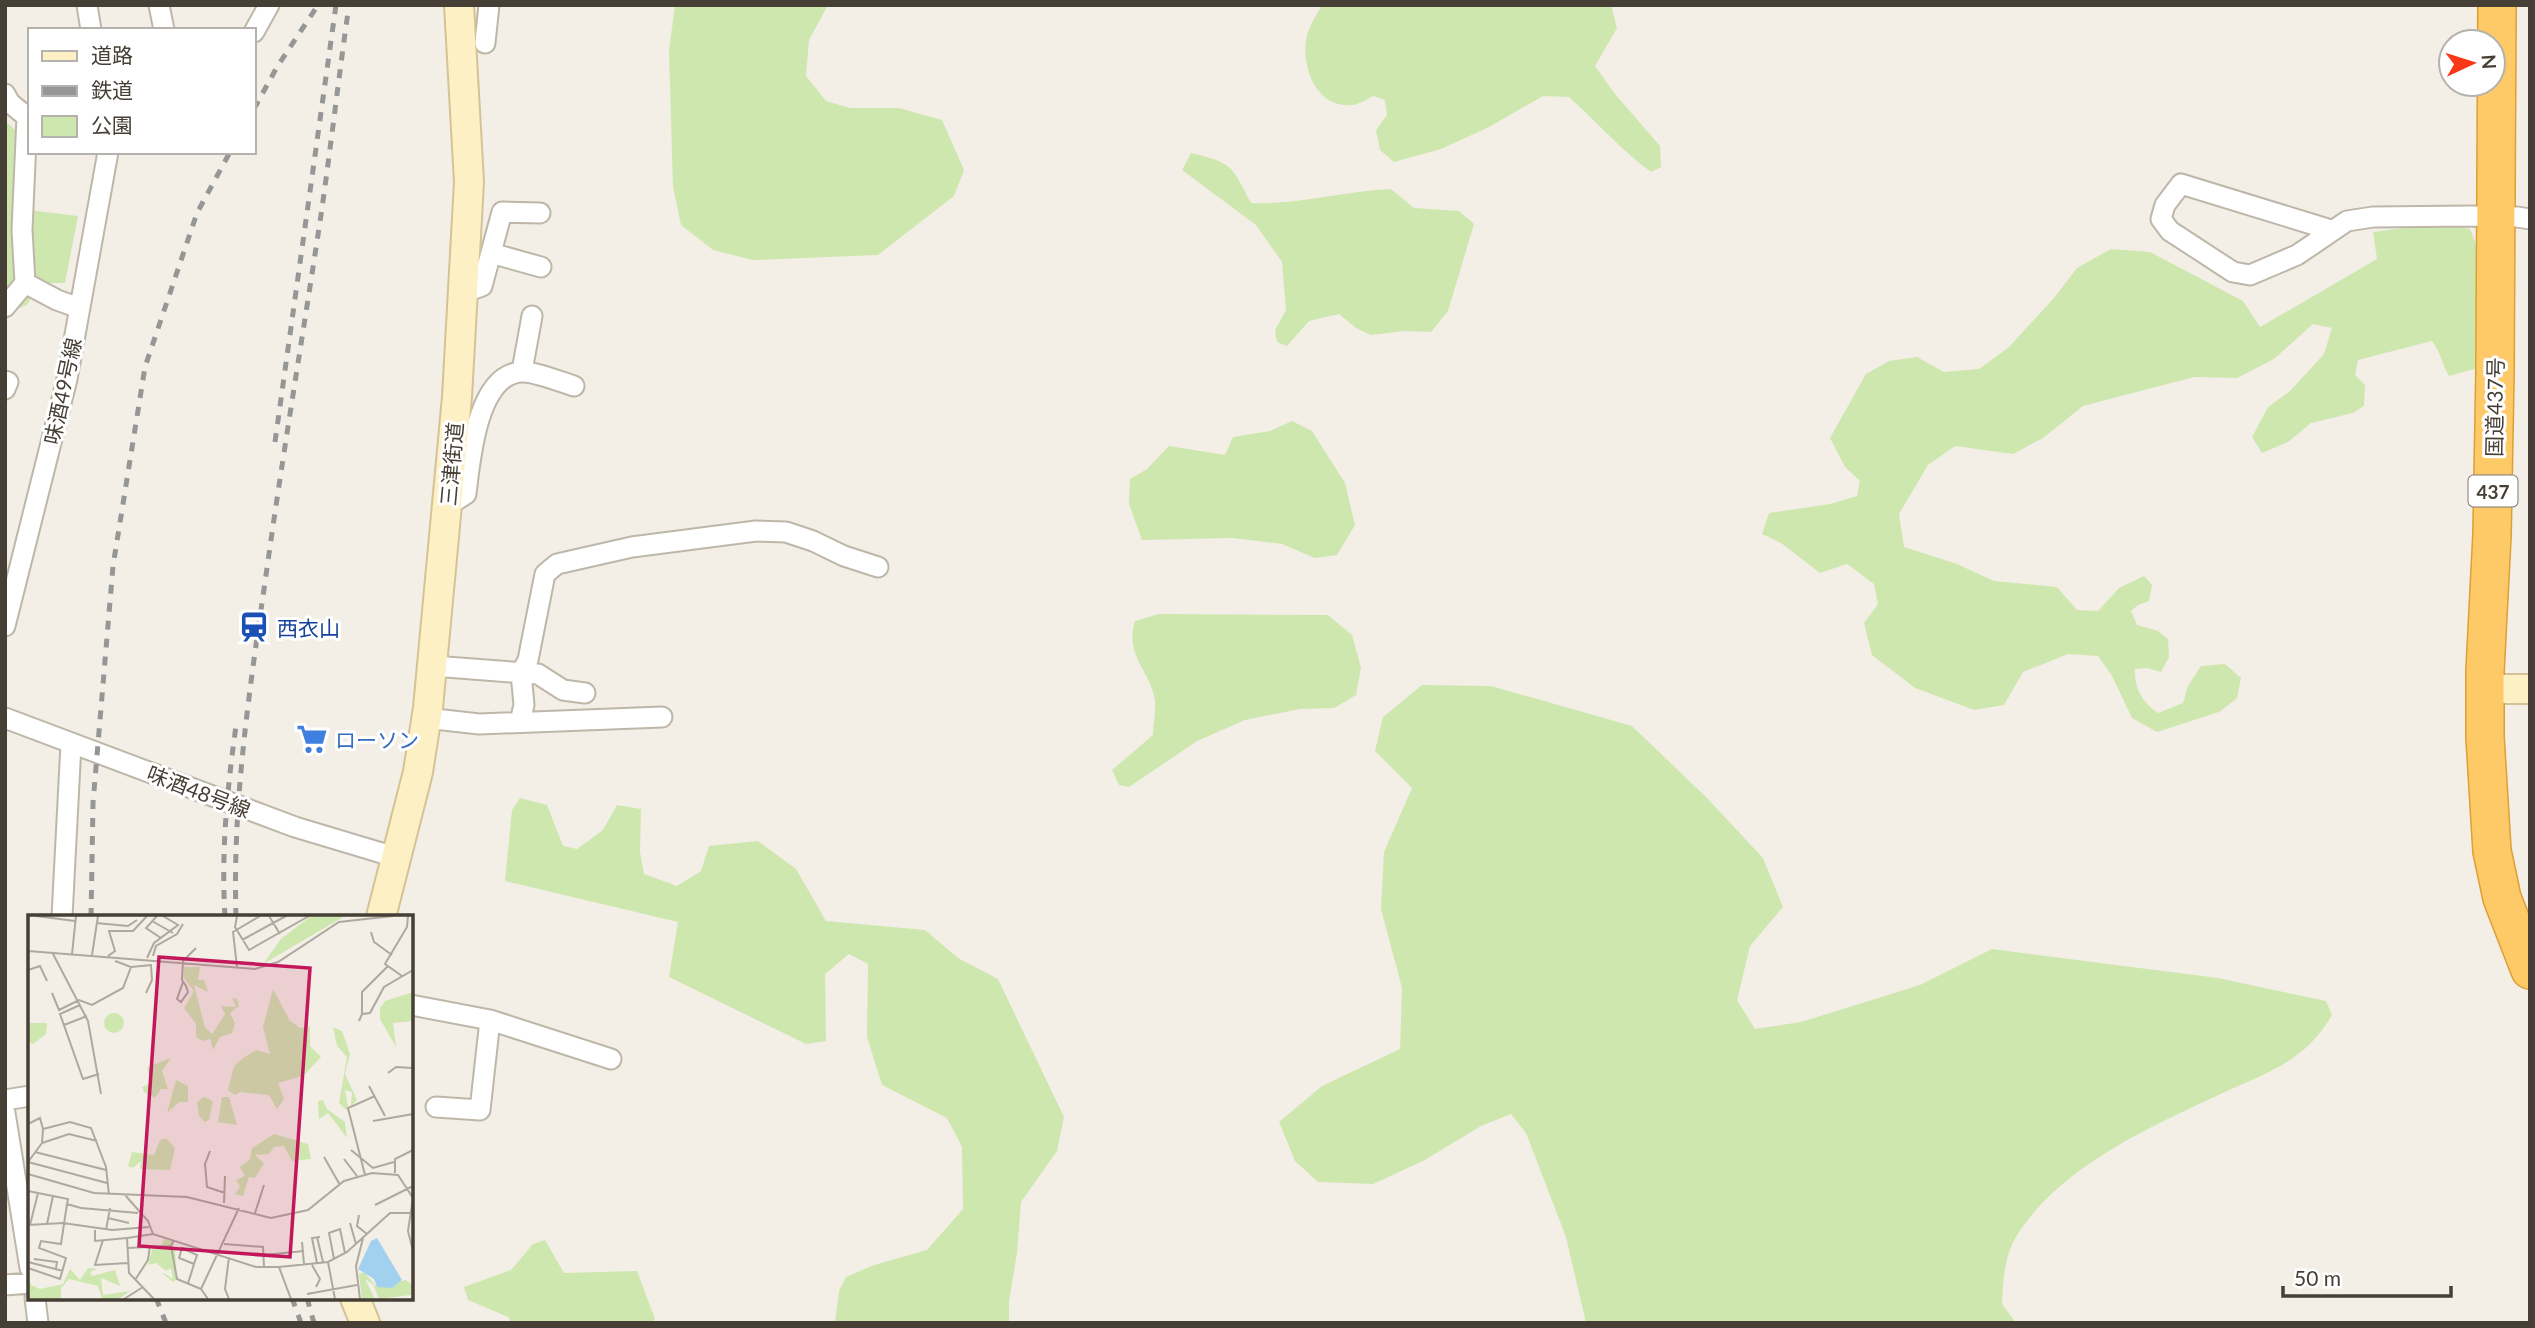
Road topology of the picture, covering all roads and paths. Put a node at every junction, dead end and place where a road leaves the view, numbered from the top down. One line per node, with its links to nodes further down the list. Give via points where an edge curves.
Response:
1 (87, 5): 8 (street)
2 (159, 5): 9 (street)
3 (269, 5): 10 (street)
4 (459, 5): 20 (street, 三津街道, via 469,182)
5 (489, 5): 11 (street)
6 (2497, 5): 15 (highway, 国道437号 / 437)
7 (2519, 5): 15 (highway, 国道437号 / 437)
8 (91, 28)
9 (164, 28)
10 (256, 28)
11 (485, 43)
12 (7, 100): 19 (street, via 27,117 22,218)
13 (108, 154): 22 (street, 味酒49号線)
14 (540, 213): 17 (street, via 502,212)
15 (2514, 217): 16 (street, via 2373,217 2347,221); 33 (highway, 国道437号 / 437, via 2514,535)
16 (2331, 230): 16 (street, via 2297,255 2250,275 2233,272 2170,231 2161,219 2181,184)
17 (491, 253): 18 (street); 20 (street, via 482,286)
18 (541, 267)
19 (25, 284): 21 (street); 22 (street)
20 (463, 293): 28 (street, 三津街道)
21 (5, 307)
22 (79, 308): 30 (street, 味酒49号線, via 67,379)
23 (532, 316): 24 (street)
24 (522, 371): 26 (street); 28 (street, via 502,378 488,396 466,494)
25 (5, 381): 27 (street)
26 (574, 386)
27 (5, 389)
28 (447, 506): 31 (street, 三津街道)
29 (878, 567): 32 (street, via 786,532 756,531 632,547 556,564 545,574)
30 (5, 626)
31 (433, 666): 32 (street); 37 (street, 三津街道)
32 (522, 673): 34 (street, via 538,674 563,690); 38 (street)
33 (2507, 689): 41 (highway, 国道437号 / 437, via 2514,848); 44 (highway, 国道437号 / 437, via 2487,778 2493,852 2502,898)
34 (585, 692)
35 (662, 717): 38 (street)
36 (5, 718): 39 (street, 味酒48号線)
37 (426, 718): 38 (street, via 479,724); 40 (street, 三津街道, via 418,772)
38 (520, 722)
39 (71, 744): 40 (street, 味酒48号線, via 295,827); 42 (street)
40 (395, 857): 43 (street, 三津街道)
41 (2530, 911)
42 (62, 915)
43 (381, 915)
44 (2530, 970)
45 (413, 1005): 46 (street)
46 (490, 1020): 47 (street); 50 (street, via 480,1110)
47 (611, 1059)
48 (28, 1096): 49 (street)
49 (5, 1100)
50 (436, 1107)
51 (5, 1113): 52 (street)
52 (24, 1195): 53 (street)
53 (28, 1244)
54 (28, 1283): 55 (street)
55 (5, 1285)
56 (34, 1300): 58 (street)
57 (356, 1300): 59 (street)
58 (38, 1323)
59 (365, 1323)

